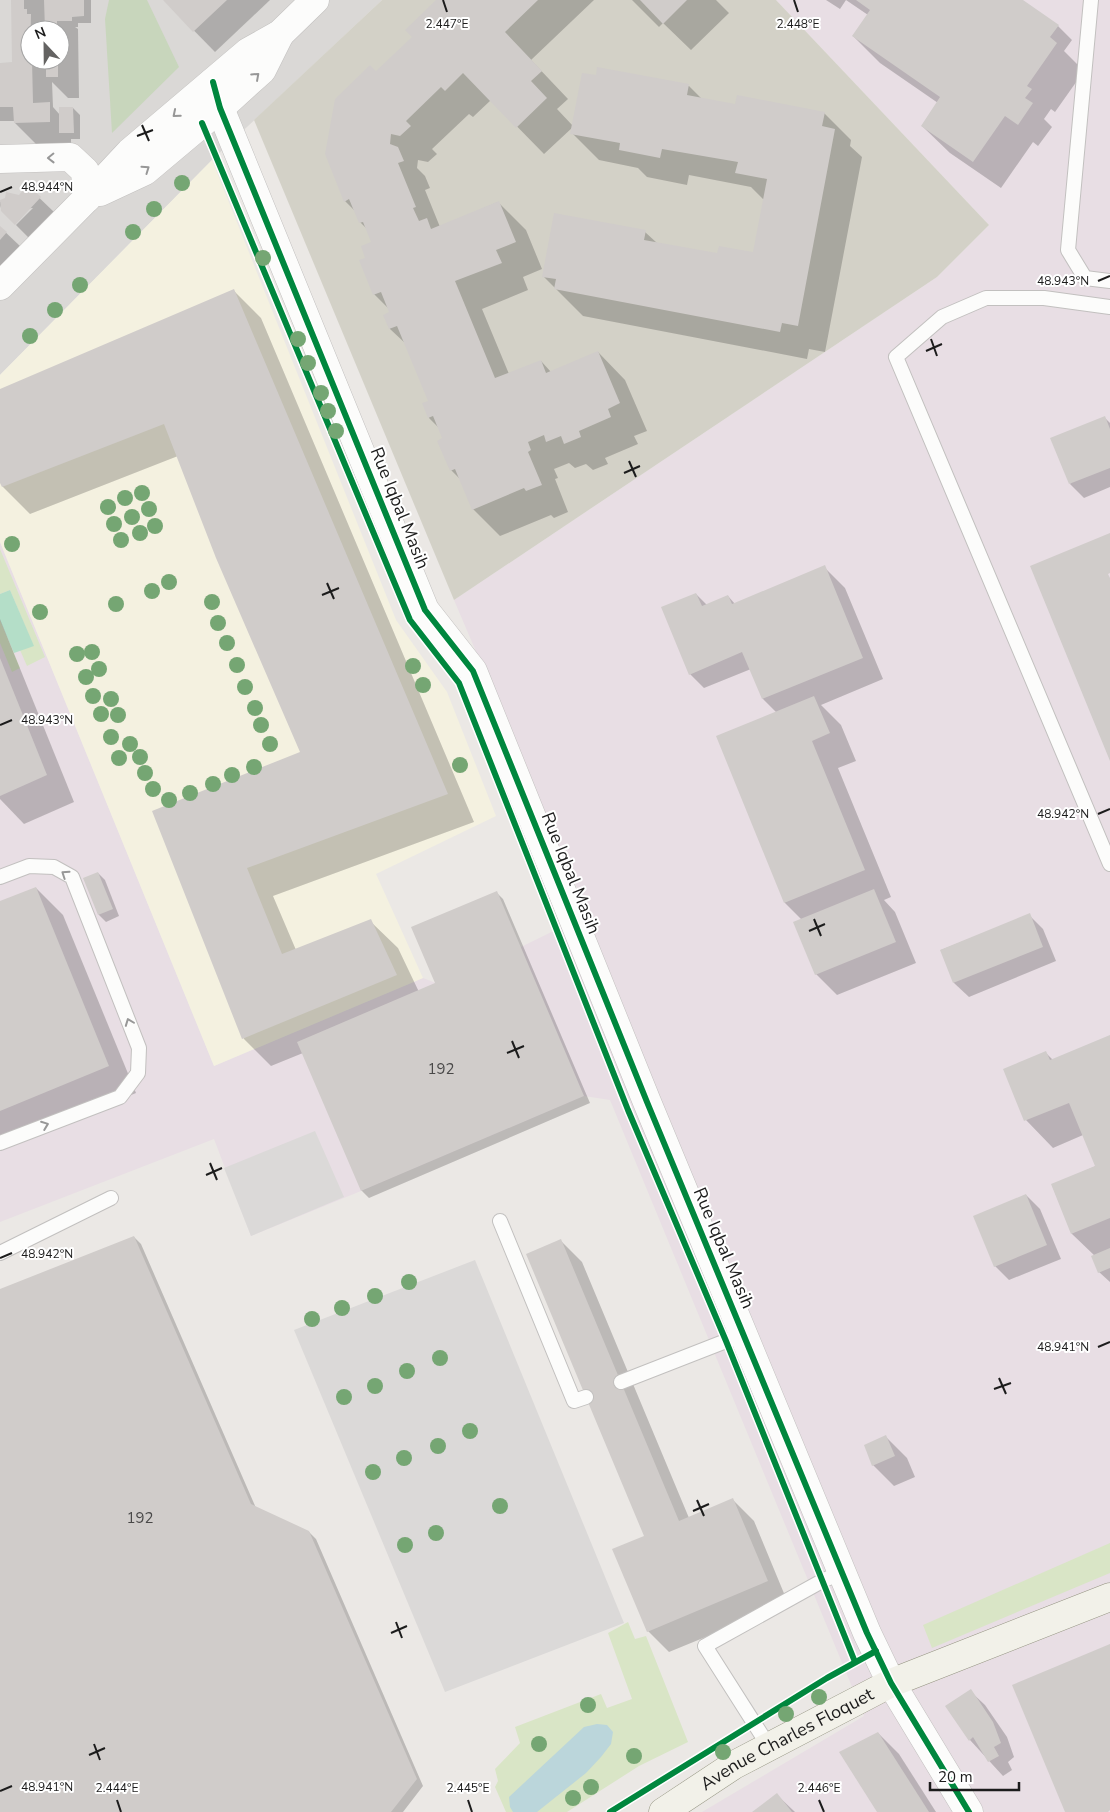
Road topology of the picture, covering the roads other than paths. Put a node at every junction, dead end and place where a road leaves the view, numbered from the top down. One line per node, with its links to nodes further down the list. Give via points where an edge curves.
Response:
1 (315, 0): 3 (street)
2 (1092, 0): 8 (lane, via 1068,250 1085,278)
3 (280, 34): 4 (street, via 248,52); 5 (street, one-way to 3, via 262,70)
4 (213, 82): 5 (street, Rue Iqbal Masih); 7 (street, one-way to 7, via 130,152)
5 (220, 108): 7 (street, one-way to 5, via 145,171); 17 (street, Rue Iqbal Masih, via 425,610 473,671)
6 (0, 159): 7 (street, one-way to 6, via 85,171 70,158)
7 (87, 198): 9 (street)
8 (1110, 281)
9 (0, 286)
10 (1110, 307): 11 (lane, via 1044,298 986,298 942,317 896,358)
11 (1110, 863)
12 (0, 877): 13 (lane, one-way to 12, via 120,1096 138,1073 139,1048 72,878 54,867 29,866)
13 (0, 1143)
14 (111, 1198): 16 (lane)
15 (500, 1221): 19 (lane, via 574,1401)
16 (0, 1253)
17 (744, 1334): 18 (lane); 20 (street, Rue Iqbal Masih)
18 (621, 1382)
19 (586, 1396)
20 (842, 1572): 22 (street, Rue Iqbal Masih); 23 (lane, via 705,1646)
21 (1110, 1597): 22 (main road, Avenue Charles Floquet)
22 (891, 1683): 23 (main road, Avenue Charles Floquet); 25 (street, Rue Iqbal Masih)
23 (768, 1746): 24 (main road, Avenue Charles Floquet)
24 (663, 1812)
25 (970, 1812)

